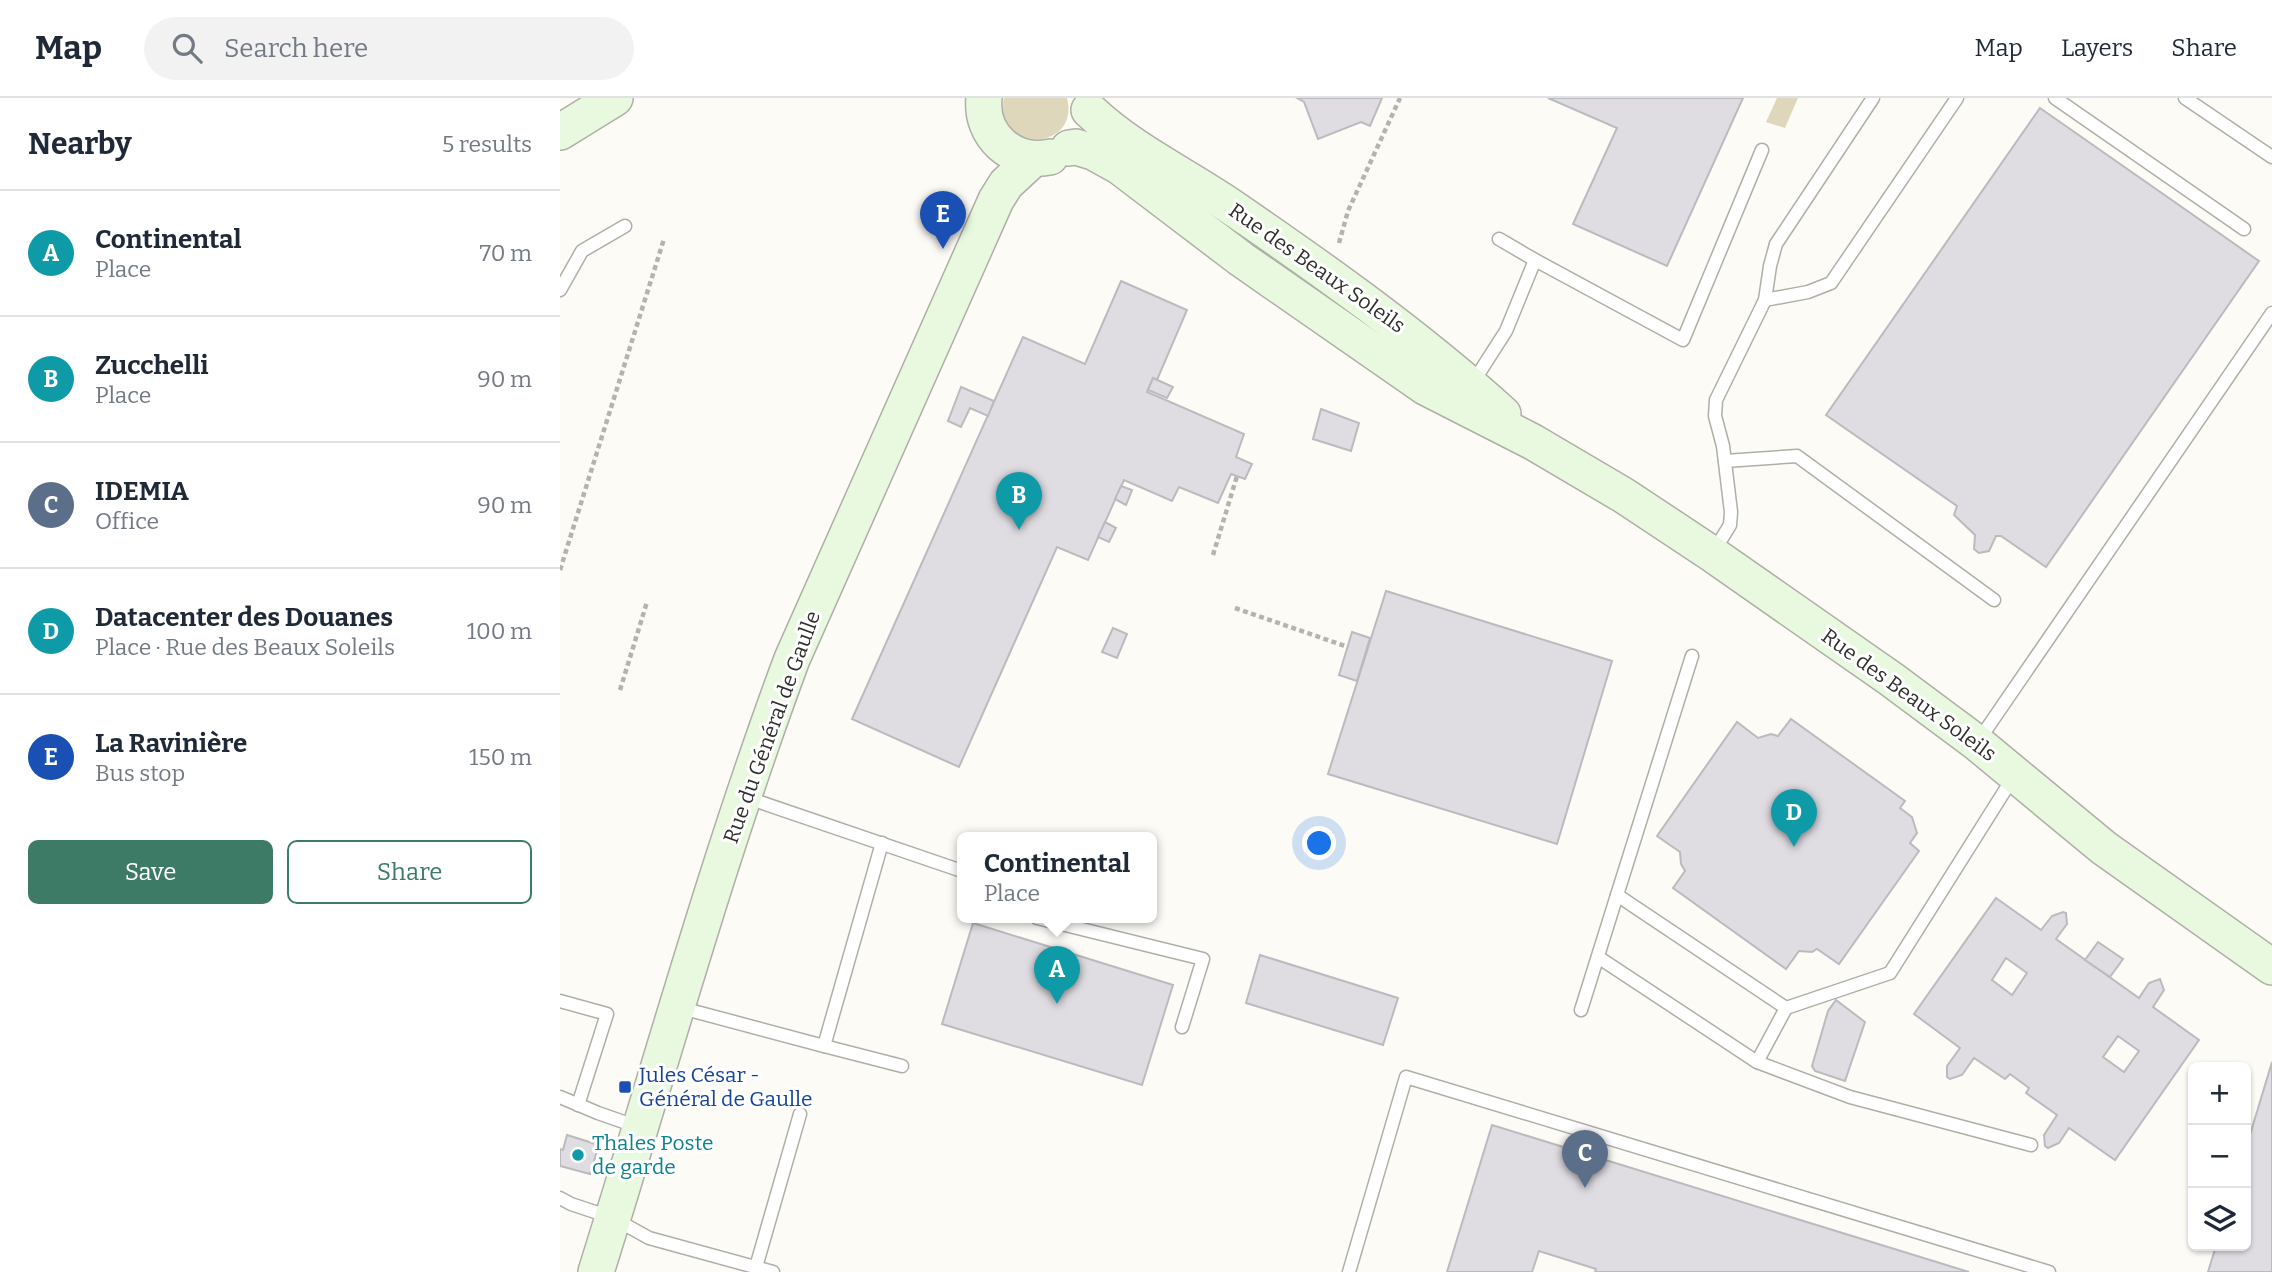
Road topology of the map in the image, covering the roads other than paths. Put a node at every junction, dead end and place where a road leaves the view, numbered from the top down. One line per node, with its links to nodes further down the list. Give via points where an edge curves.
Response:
1 (615, 98): 8 (main road)
2 (1873, 98): 21 (lane, via 1776,244)
3 (1957, 98): 21 (lane, via 1830,283)
4 (2055, 98): 16 (lane)
5 (2185, 98): 12 (lane)
6 (979, 103): 9 (main road, via 991,134)
7 (1088, 104): 10 (main road, via 1083,131); 19 (main road, Rue des Beaux Soleils, via 1119,137 1228,205)
8 (560, 132)
9 (1001, 145): 13 (main road); 14 (main road)
10 (1069, 148): 13 (main road); 19 (main road, Rue des Beaux Soleils, via 1093,152 1120,167 1241,259)
11 (1762, 150): 18 (lane, via 1683,340)
12 (2272, 158)
13 (1033, 159): 14 (main road)
14 (996, 200): 30 (main road, Rue du Général de Gaulle, via 812,612)
15 (625, 226): 20 (lane, via 582,251)
16 (2244, 229)
17 (1499, 239): 18 (lane)
18 (1535, 260): 23 (lane, via 1506,331)
19 (1325, 283): 23 (main road, Rue des Beaux Soleils, via 1425,387)
20 (560, 290)
21 (1765, 300): 24 (lane, via 1716,400)
22 (2272, 313): 28 (lane)
23 (1466, 396): 25 (main road, Rue des Beaux Soleils)
24 (1725, 461): 25 (lane, via 1731,518); 26 (lane, via 1797,456)
25 (1712, 554): 28 (main road, Rue des Beaux Soleils)
26 (1994, 600)
27 (1692, 656): 33 (lane)
28 (1977, 743): 29 (main road, Rue des Beaux Soleils)
29 (2015, 775): 36 (main road, Rue des Beaux Soleils, via 2104,848); 39 (lane, via 1890,972)
30 (744, 797): 31 (lane); 38 (main road, Rue du Général de Gaulle)
31 (882, 843): 32 (lane); 42 (lane)
32 (957, 869)
33 (1617, 895): 35 (lane); 39 (lane)
34 (1057, 923): 41 (lane, via 1203,959)
35 (1598, 957): 40 (lane); 43 (lane)
36 (2272, 967)
37 (560, 1001): 46 (lane, via 607,1014)
38 (678, 1007): 42 (lane); 48 (main road, Rue du Général de Gaulle)
39 (1786, 1008): 43 (lane)
40 (1581, 1010)
41 (1182, 1027)
42 (824, 1046): 44 (lane)
43 (1757, 1062): 49 (lane, via 1850,1097)
44 (902, 1066)
45 (560, 1097): 46 (lane)
46 (578, 1105): 48 (lane)
47 (800, 1114): 52 (lane)
48 (641, 1128): 51 (main road, Rue du Général de Gaulle)
49 (2031, 1145)
50 (560, 1198): 51 (lane)
51 (613, 1218): 52 (lane, via 649,1238); 53 (main road, Rue du Général de Gaulle)
52 (756, 1267): 54 (lane)
53 (596, 1272)
54 (774, 1272)
55 (1349, 1272): 56 (lane, via 1406,1077)
56 (2049, 1272)

